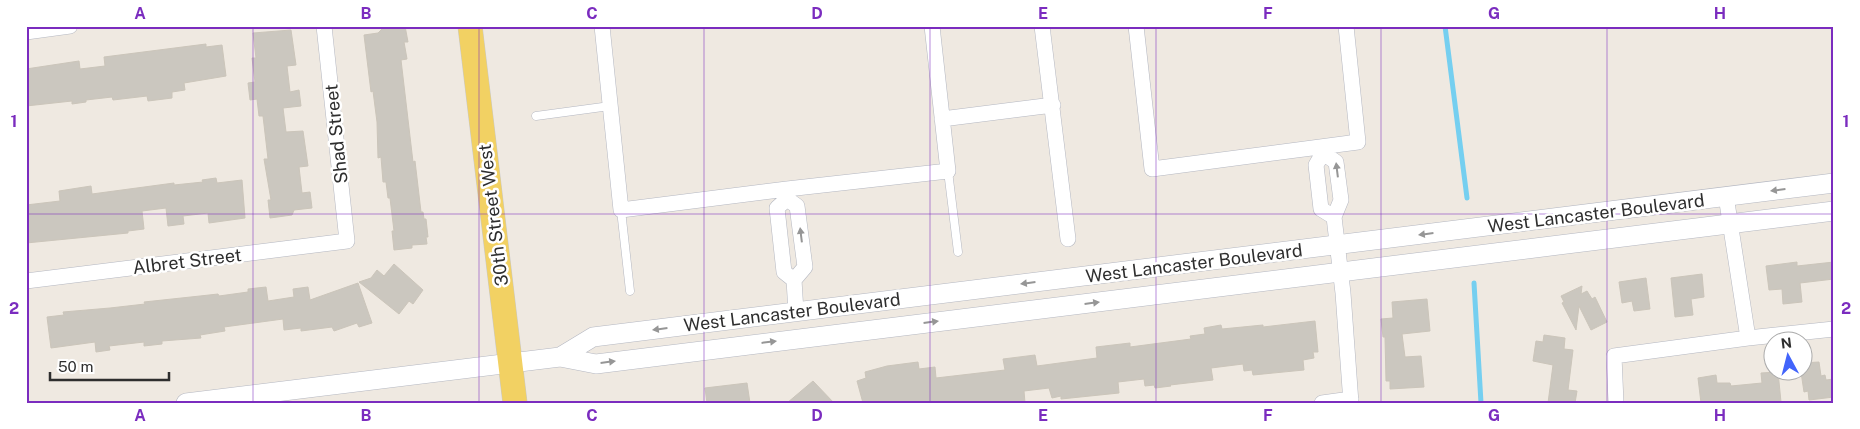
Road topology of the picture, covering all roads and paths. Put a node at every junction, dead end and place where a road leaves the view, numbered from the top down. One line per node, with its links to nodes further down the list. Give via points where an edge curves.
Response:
1 (70, 26): 9 (street)
2 (324, 26): 24 (street, Shad Street)
3 (470, 26): 35 (main road, 30th Street West)
4 (602, 26): 11 (street)
5 (932, 26): 13 (street)
6 (1042, 26): 10 (street)
7 (1136, 26): 14 (street, via 1152,169)
8 (1346, 26): 14 (street, via 1358,142)
9 (26, 32)
10 (1053, 105): 13 (street); 23 (street)
11 (610, 106): 12 (lane); 19 (street)
12 (536, 116)
13 (942, 119): 15 (street)
14 (1322, 150): 21 (street, one-way to 14, via 1341,200 1336,162); 21 (street, via 1316,165 1321,209)
15 (948, 171): 17 (street); 26 (lane)
16 (1834, 183): 18 (street, West Lancaster Boulevard, one-way to 18)
17 (787, 194): 19 (street); 28 (street, one-way to 17, via 805,267 797,206); 28 (street, via 777,208 784,272)
18 (1726, 196): 22 (street); 25 (street, West Lancaster Boulevard, one-way to 25)
19 (621, 210): 30 (lane)
20 (1834, 211): 22 (street, West Lancaster Boulevard)
21 (1334, 218): 25 (street)
22 (1730, 223): 27 (street, West Lancaster Boulevard); 33 (street)
23 (1068, 239)
24 (347, 241): 29 (street, Albret Street)
25 (1337, 246): 27 (street); 31 (street, West Lancaster Boulevard, one-way to 31)
26 (958, 252)
27 (1340, 272): 34 (street, West Lancaster Boulevard, one-way to 27, via 596,364); 36 (street)
28 (794, 280): 31 (street)
29 (26, 281)
30 (630, 291)
31 (796, 312): 34 (street, West Lancaster Boulevard, one-way to 34, via 593,337)
32 (1834, 329): 33 (street)
33 (1748, 338): 40 (street, via 1614,356)
34 (560, 357): 35 (street, West Lancaster Boulevard)
35 (510, 363): 37 (street, West Lancaster Boulevard); 38 (main road, 30th Street West)
36 (1351, 401): 39 (street)
37 (186, 403)
38 (515, 403)
39 (1322, 403)
40 (1616, 403)

